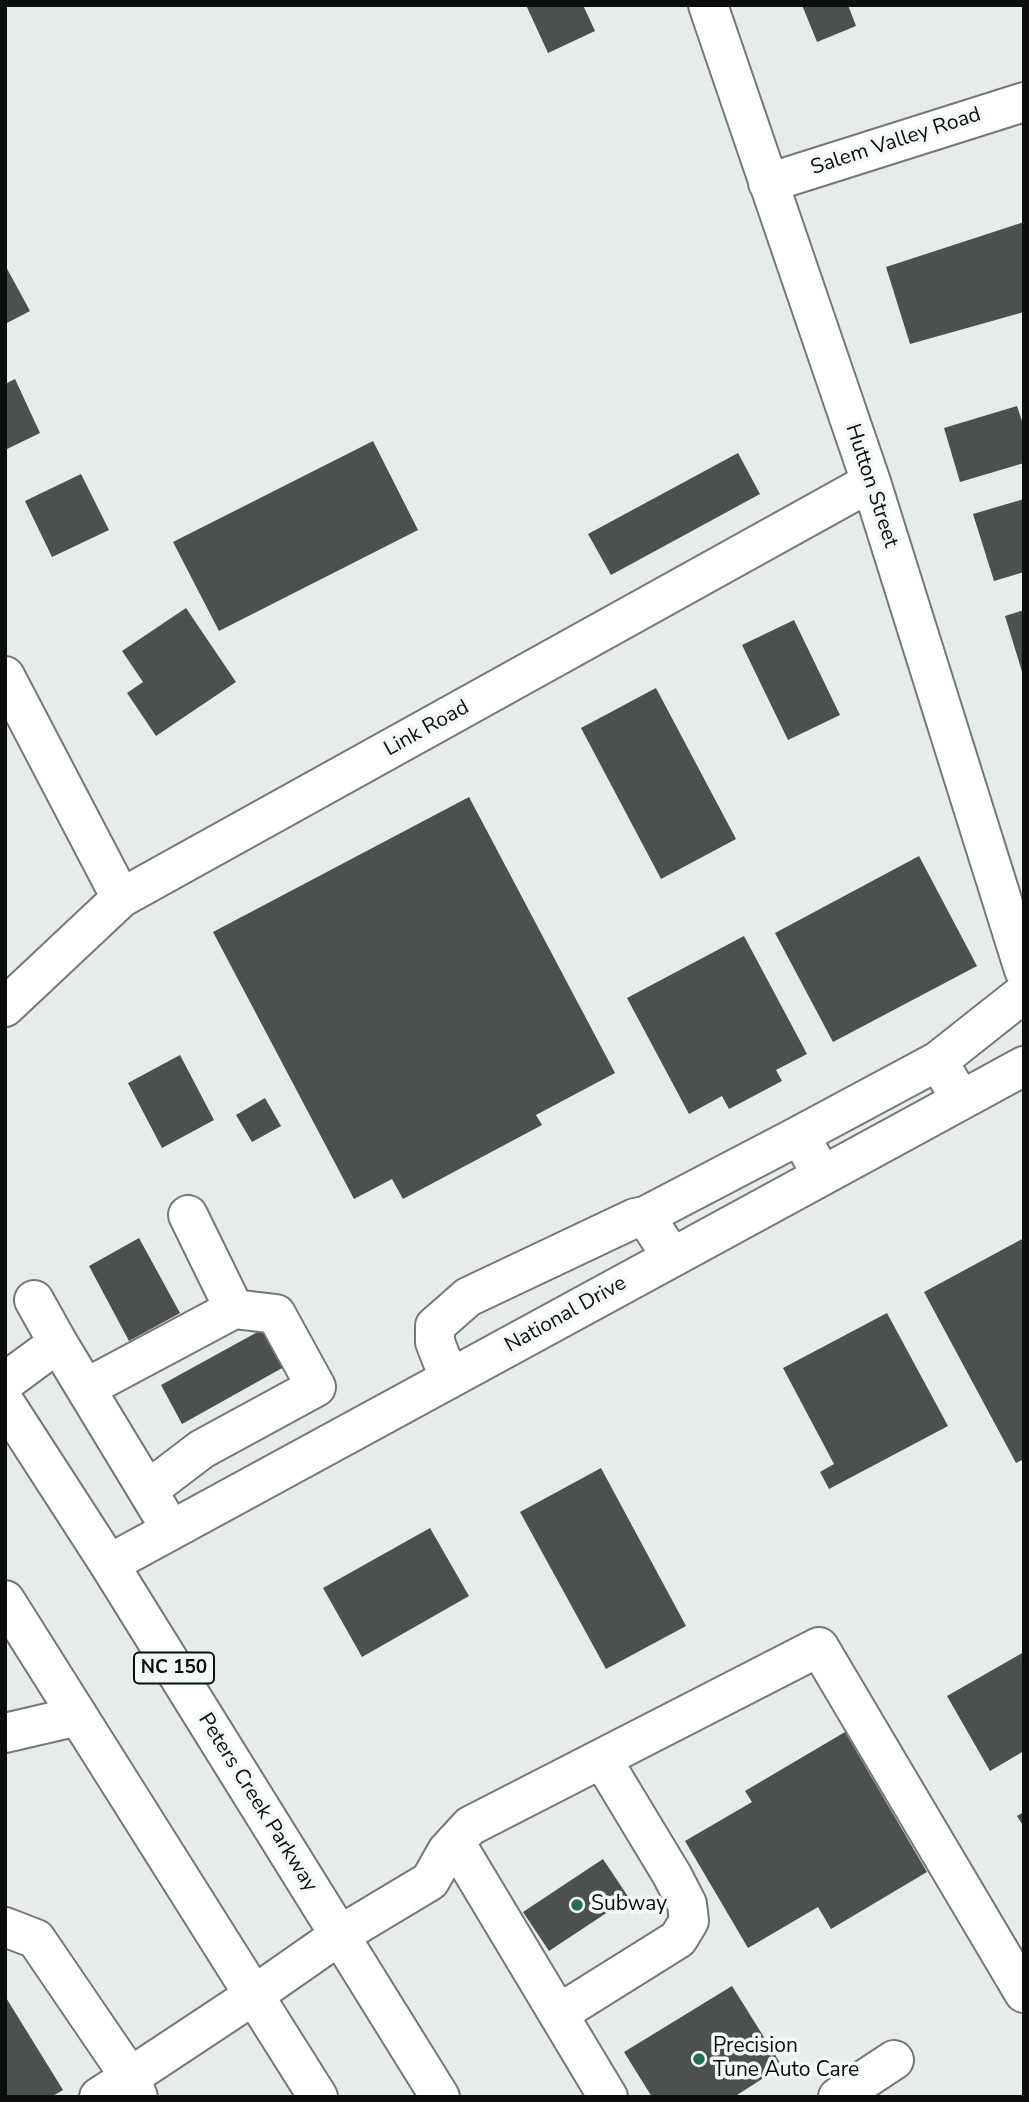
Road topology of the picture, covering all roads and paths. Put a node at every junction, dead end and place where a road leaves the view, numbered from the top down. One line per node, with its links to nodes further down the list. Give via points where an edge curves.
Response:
1 (708, 5): 3 (street, Hutton Street)
2 (1024, 102): 3 (street, Salem Valley Road)
3 (768, 183): 4 (street, Hutton Street)
4 (871, 482): 6 (street, Link Road); 7 (street, Hutton Street)
5 (5, 676): 6 (street)
6 (121, 898): 9 (street, Link Road)
7 (1020, 948)
8 (1024, 993): 10 (street)
9 (5, 1007)
10 (938, 1060): 12 (street); 13 (street)
11 (1024, 1066): 12 (street, National Drive)
12 (961, 1100): 14 (street, National Drive)
13 (800, 1135): 14 (street); 16 (street)
14 (822, 1176): 17 (street, National Drive)
15 (188, 1215): 19 (street)
16 (645, 1216): 17 (street); 21 (street, via 468,1297 435,1326 435,1342)
17 (672, 1257): 21 (street, National Drive)
18 (34, 1300): 20 (street)
19 (234, 1309): 23 (street, via 276,1314); 24 (street)
20 (58, 1343): 22 (street); 24 (street)
21 (449, 1378): 26 (street, National Drive)
22 (5, 1382)
23 (316, 1387): 26 (street); 27 (street, via 202,1449)
24 (86, 1388): 27 (street)
25 (5, 1403): 29 (street, Peters Creek Parkway / NC 150)
26 (342, 1437): 28 (street, National Drive)
27 (148, 1490): 28 (street)
28 (172, 1529): 29 (street, National Drive)
29 (109, 1564): 36 (street, Peters Creek Parkway / NC 150)
30 (5, 1600): 31 (street)
31 (78, 1716): 32 (street); 38 (street)
32 (5, 1732)
33 (602, 1759): 34 (street, via 470,1826); 37 (street, via 820,1647); 39 (street, via 672,1875 687,1904 689,1922 678,1939)
34 (455, 1842): 36 (street, via 430,1881); 39 (street)
35 (5, 1927): 41 (street, via 36,1939)
36 (340, 1935): 38 (street); 43 (street, Peters Creek Parkway / NC 150)
37 (1024, 1993)
38 (254, 1995): 41 (street); 42 (street)
39 (558, 2014): 44 (street)
40 (894, 2060): 45 (street)
41 (122, 2090)
42 (318, 2097)
43 (440, 2097)
44 (608, 2097)
45 (838, 2097)

